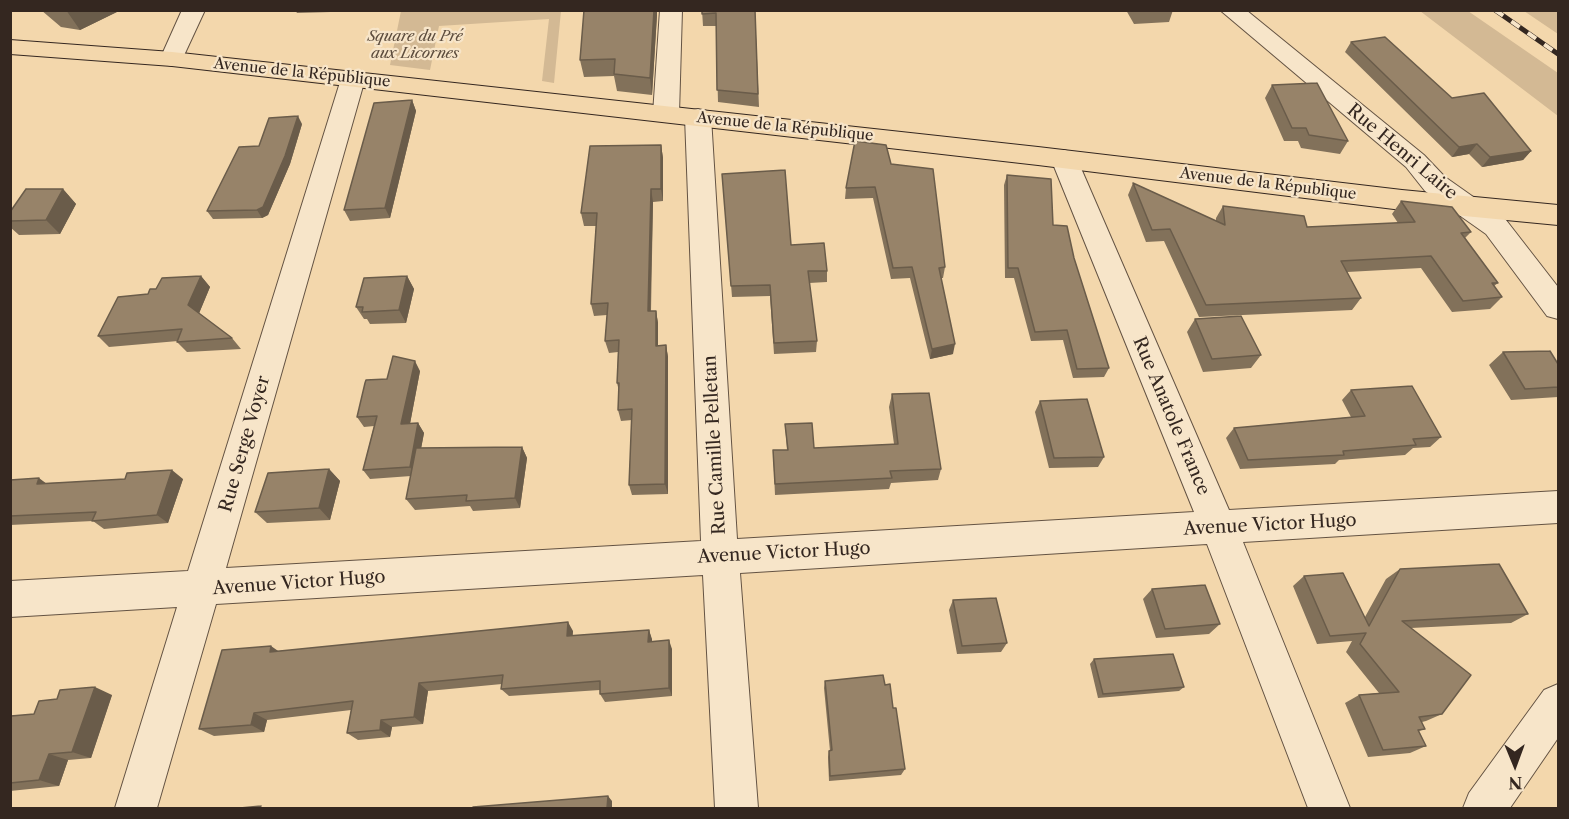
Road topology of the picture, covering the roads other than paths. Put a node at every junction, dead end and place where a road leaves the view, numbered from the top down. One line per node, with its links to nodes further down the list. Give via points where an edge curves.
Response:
1 (194, 10): 5 (street)
2 (671, 10): 7 (street)
3 (1231, 10): 10 (street, Rue Henri Laire, via 1415,161 1435,184)
4 (10, 47): 5 (main road, Avenue de la République)
5 (172, 59): 6 (main road, Avenue de la République)
6 (353, 79): 7 (main road, Avenue de la République); 16 (street, Rue Serge Voyer)
7 (666, 114): 8 (main road, Avenue de la République)
8 (698, 117): 9 (main road, Avenue de la République); 15 (street, Rue Camille Pelletan)
9 (1064, 159): 10 (main road, Avenue de la République); 14 (street, Rue Anatole France)
10 (1466, 205): 11 (main road, Avenue de la République); 12 (street, Rue Henri Laire, via 1496,227)
11 (1558, 215)
12 (1558, 308)
13 (1558, 507): 14 (street, Avenue Victor Hugo)
14 (1218, 528): 15 (street, Avenue Victor Hugo); 21 (street, Rue Anatole France)
15 (720, 556): 16 (street, Avenue Victor Hugo); 20 (street, Rue Camille Pelletan)
16 (202, 589): 17 (street, Avenue Victor Hugo); 19 (street, Rue Serge Voyer)
17 (10, 599)
18 (1558, 704): 22 (street)
19 (136, 808)
20 (737, 808)
21 (1329, 808)
22 (1484, 808)

